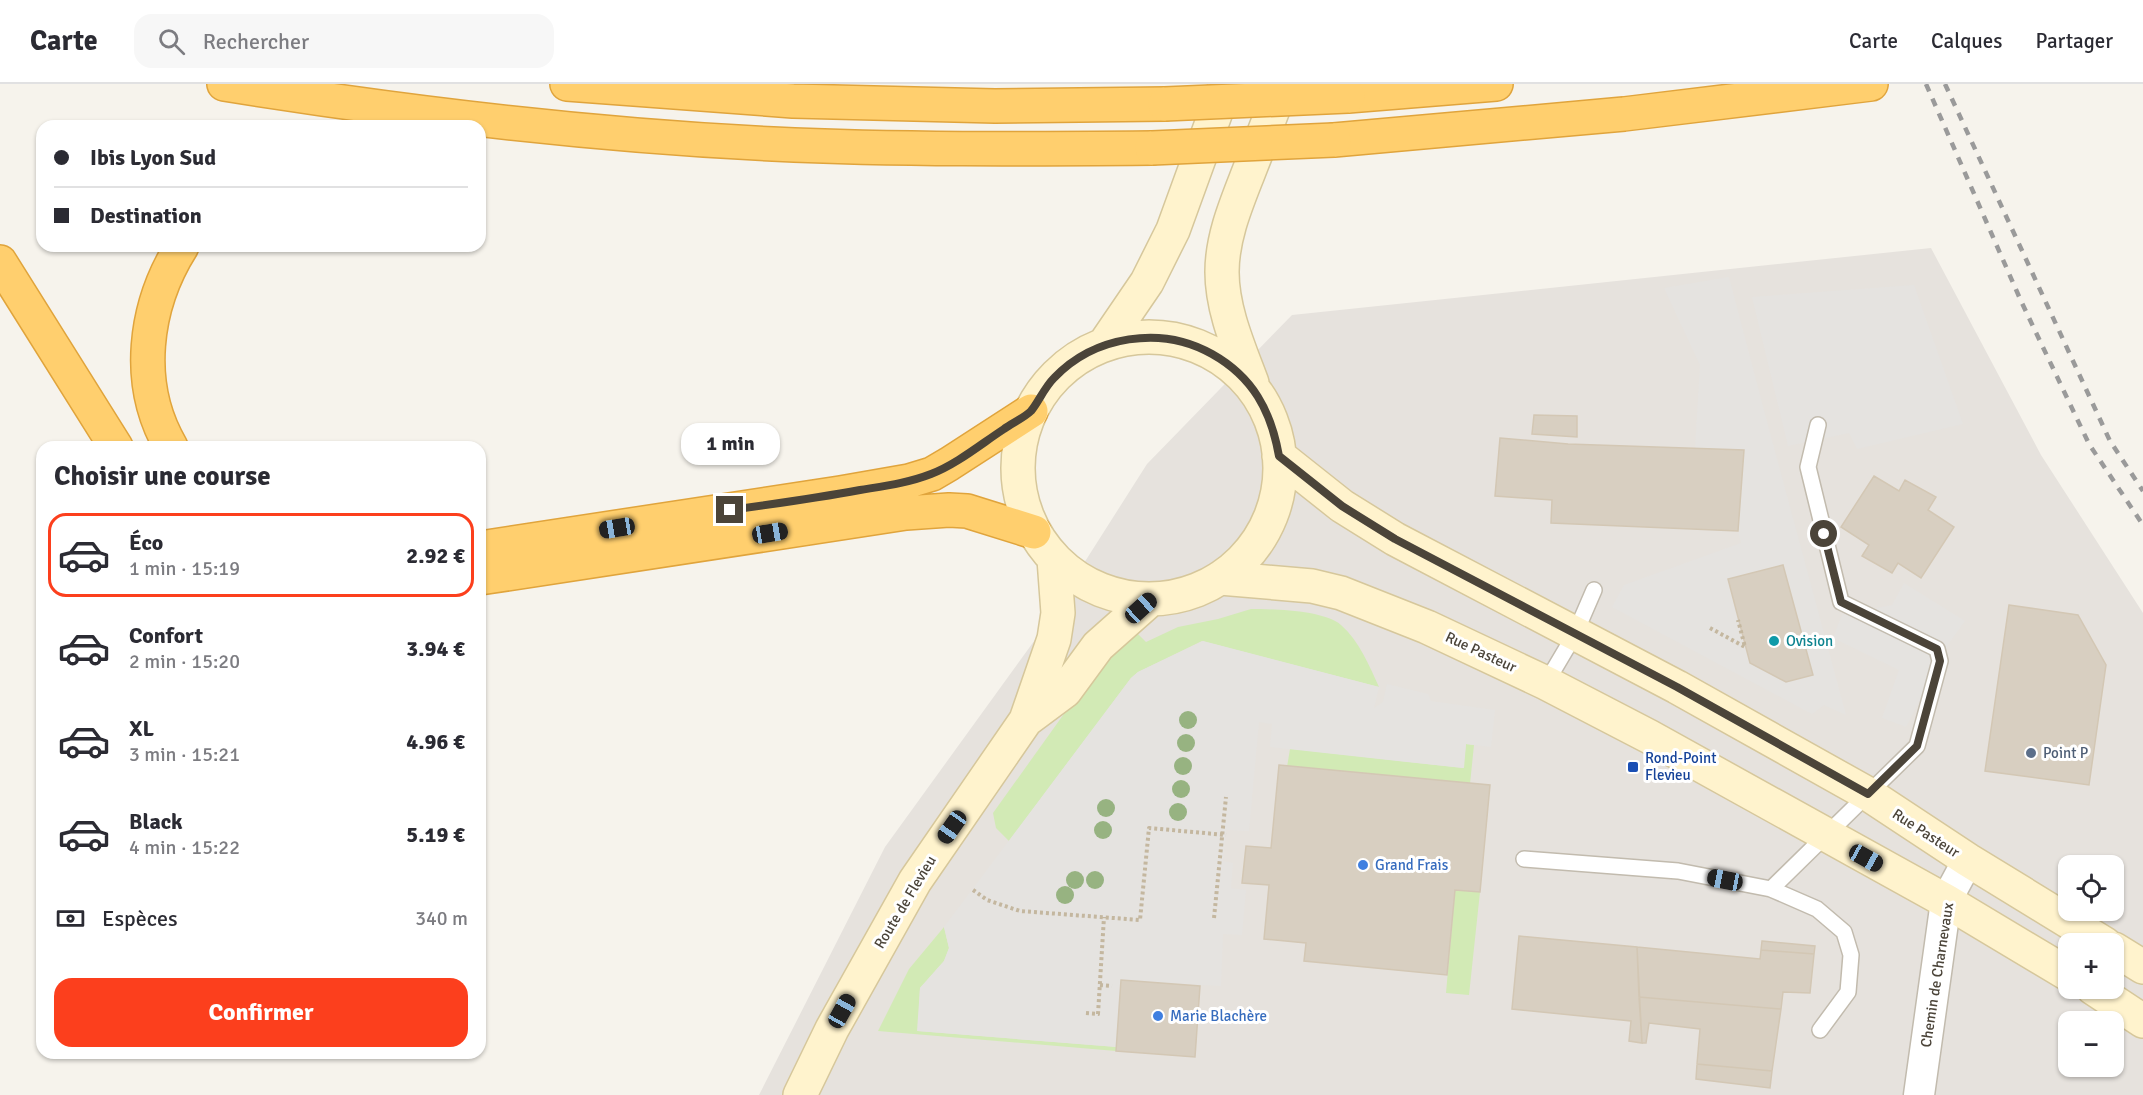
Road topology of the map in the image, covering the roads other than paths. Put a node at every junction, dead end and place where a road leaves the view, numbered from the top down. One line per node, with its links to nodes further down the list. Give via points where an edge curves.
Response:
1 (224, 84): 10 (highway, via 583,131)
2 (567, 84): 8 (highway, bridge, via 793,101 995,106 1165,104)
3 (1226, 84): 13 (main road, via 1173,230 1147,282)
4 (1283, 84): 14 (main road, via 1238,200 1223,255 1224,296)
5 (1386, 84): 8 (highway)
6 (1496, 84): 8 (highway)
7 (1867, 85): 10 (highway, bridge, via 1624,114 1334,140 1152,148 965,150)
8 (1419, 92)
9 (486, 141): 10 (highway)
10 (773, 144)
11 (179, 252): 18 (highway, via 153,309 147,349 155,408)
12 (0, 262): 17 (highway)
13 (1104, 345): 14 (main road, via 1146,338 1187,343 1224,361); 15 (main road, via 1069,364 1041,393)
14 (1254, 391): 19 (main road, via 1267,411)
15 (1030, 411): 20 (main road, via 1018,451 1017,472 1025,513); 21 (highway, via 932,474 909,481)
16 (1818, 425): 30 (lane, via 1808,467 1841,602 1937,649 1940,661 1917,746)
17 (112, 441)
18 (169, 441)
19 (1279, 456): 24 (main road, via 1275,503 1267,525 1255,545); 27 (main road, Rue Pasteur, via 1342,506 1395,539)
20 (1034, 532): 22 (main road); 23 (highway, via 967,511 923,511)
21 (486, 547)
22 (1054, 558): 26 (main road, via 1070,573 1109,593); 29 (main road, Route de Flevieu, via 1058,613 1054,639)
23 (486, 577)
24 (1220, 578): 26 (main road, via 1188,593); 28 (main road, Rue Pasteur, via 1312,586 1341,593 1427,627)
25 (1594, 590): 27 (lane)
26 (1151, 599): 29 (main road, Route de Flevieu, via 1098,646 1065,691)
27 (1575, 634): 28 (lane); 30 (main road, Rue Pasteur)
28 (1546, 683): 31 (main road, Rue Pasteur)
29 (1026, 720): 43 (main road, Route de Flevieu, via 915,881 832,1029)
30 (1868, 794): 31 (lane); 33 (main road, Rue Pasteur)
31 (1827, 836): 34 (lane); 35 (main road, Rue Pasteur)
32 (1524, 859): 34 (lane, via 1678,871)
33 (1968, 860): 35 (street, Chemin de Charnevaux); 36 (main road, Rue Pasteur)
34 (1771, 888): 42 (lane, via 1817,909 1844,932 1851,955 1848,992)
35 (1946, 901): 39 (main road, Rue Pasteur); 44 (street, Chemin de Charnevaux)
36 (2087, 933)
37 (2124, 955): 38 (main road)
38 (2143, 966)
39 (2058, 968)
40 (2110, 999): 41 (main road)
41 (2143, 1021)
42 (1820, 1030)
43 (801, 1095)
44 (1919, 1095)

